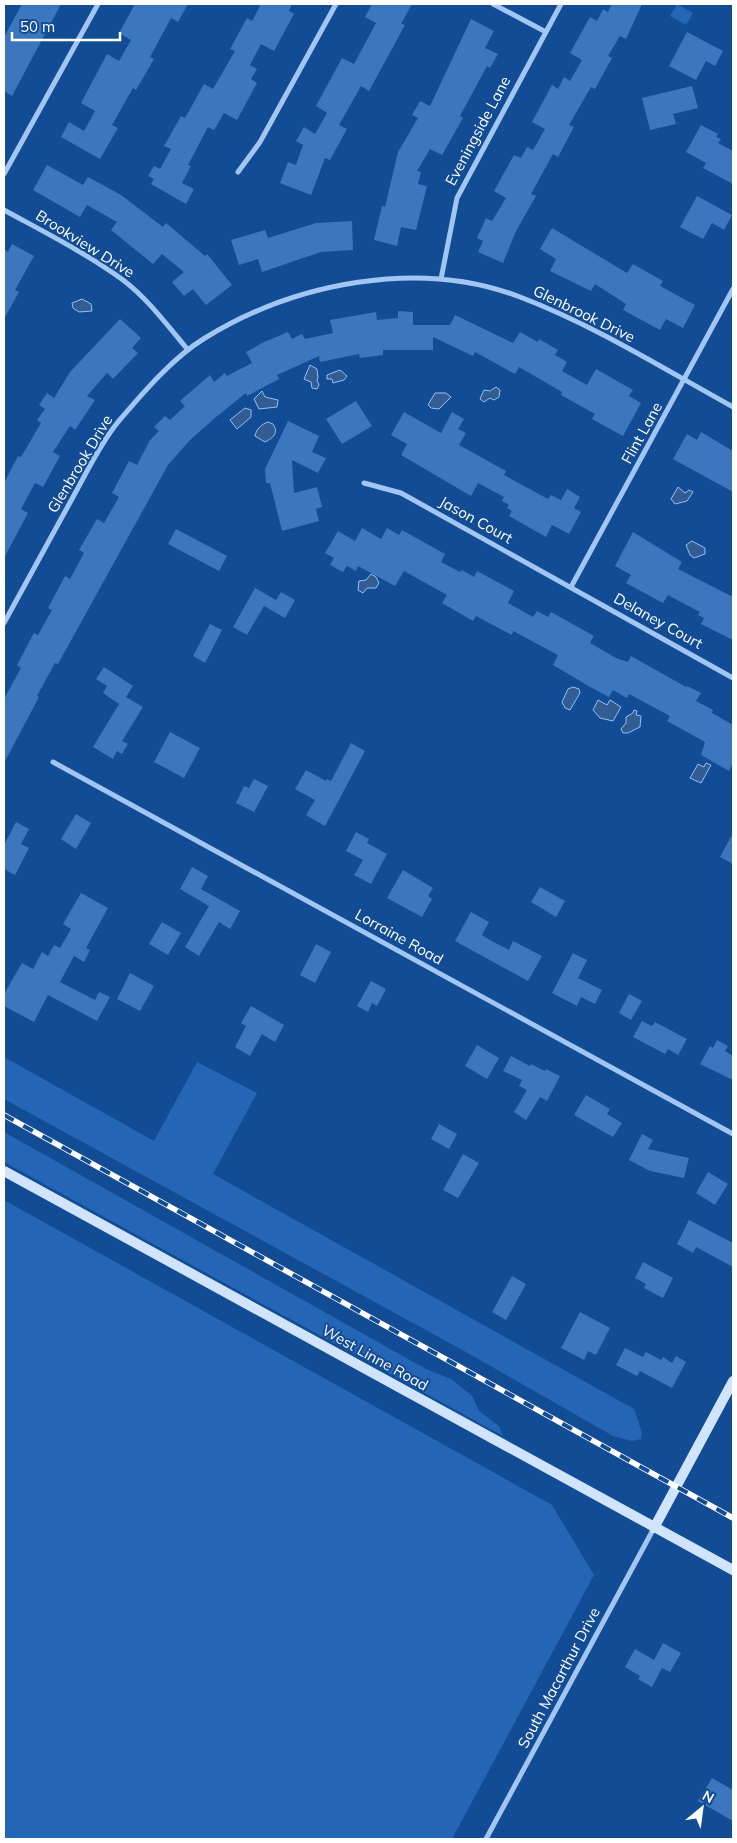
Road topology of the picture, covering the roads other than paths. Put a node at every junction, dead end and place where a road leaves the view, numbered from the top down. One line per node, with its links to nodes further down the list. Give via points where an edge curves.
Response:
1 (98, 4): 7 (street)
2 (336, 4): 6 (street, via 260,142)
3 (494, 4): 5 (street)
4 (562, 4): 5 (street, Eveningside Lane)
5 (546, 32): 9 (street, Eveningside Lane, via 456,198)
6 (238, 172)
7 (4, 174)
8 (4, 210): 11 (street, Brookview Drive, via 124,280 154,309)
9 (440, 279): 11 (street, Glenbrook Drive, via 387,278 291,298 205,338); 12 (street, Glenbrook Drive, via 518,296 568,318)
10 (733, 289): 12 (street, Flint Lane)
11 (188, 350): 16 (street, Glenbrook Drive, via 117,424)
12 (685, 381): 13 (street, Glenbrook Drive); 15 (street, Flint Lane)
13 (733, 407)
14 (364, 483): 15 (street, Jason Court, via 401,493)
15 (571, 587): 17 (street, Delaney Court)
16 (4, 622)
17 (733, 678)
18 (53, 762): 19 (street, Lorraine Road)
19 (733, 1134)
20 (4, 1171): 22 (street, West Linne Road)
21 (733, 1381): 22 (street)
22 (654, 1528): 23 (street, West Linne Road); 24 (street, South Macarthur Drive)
23 (733, 1570)
24 (486, 1839)

